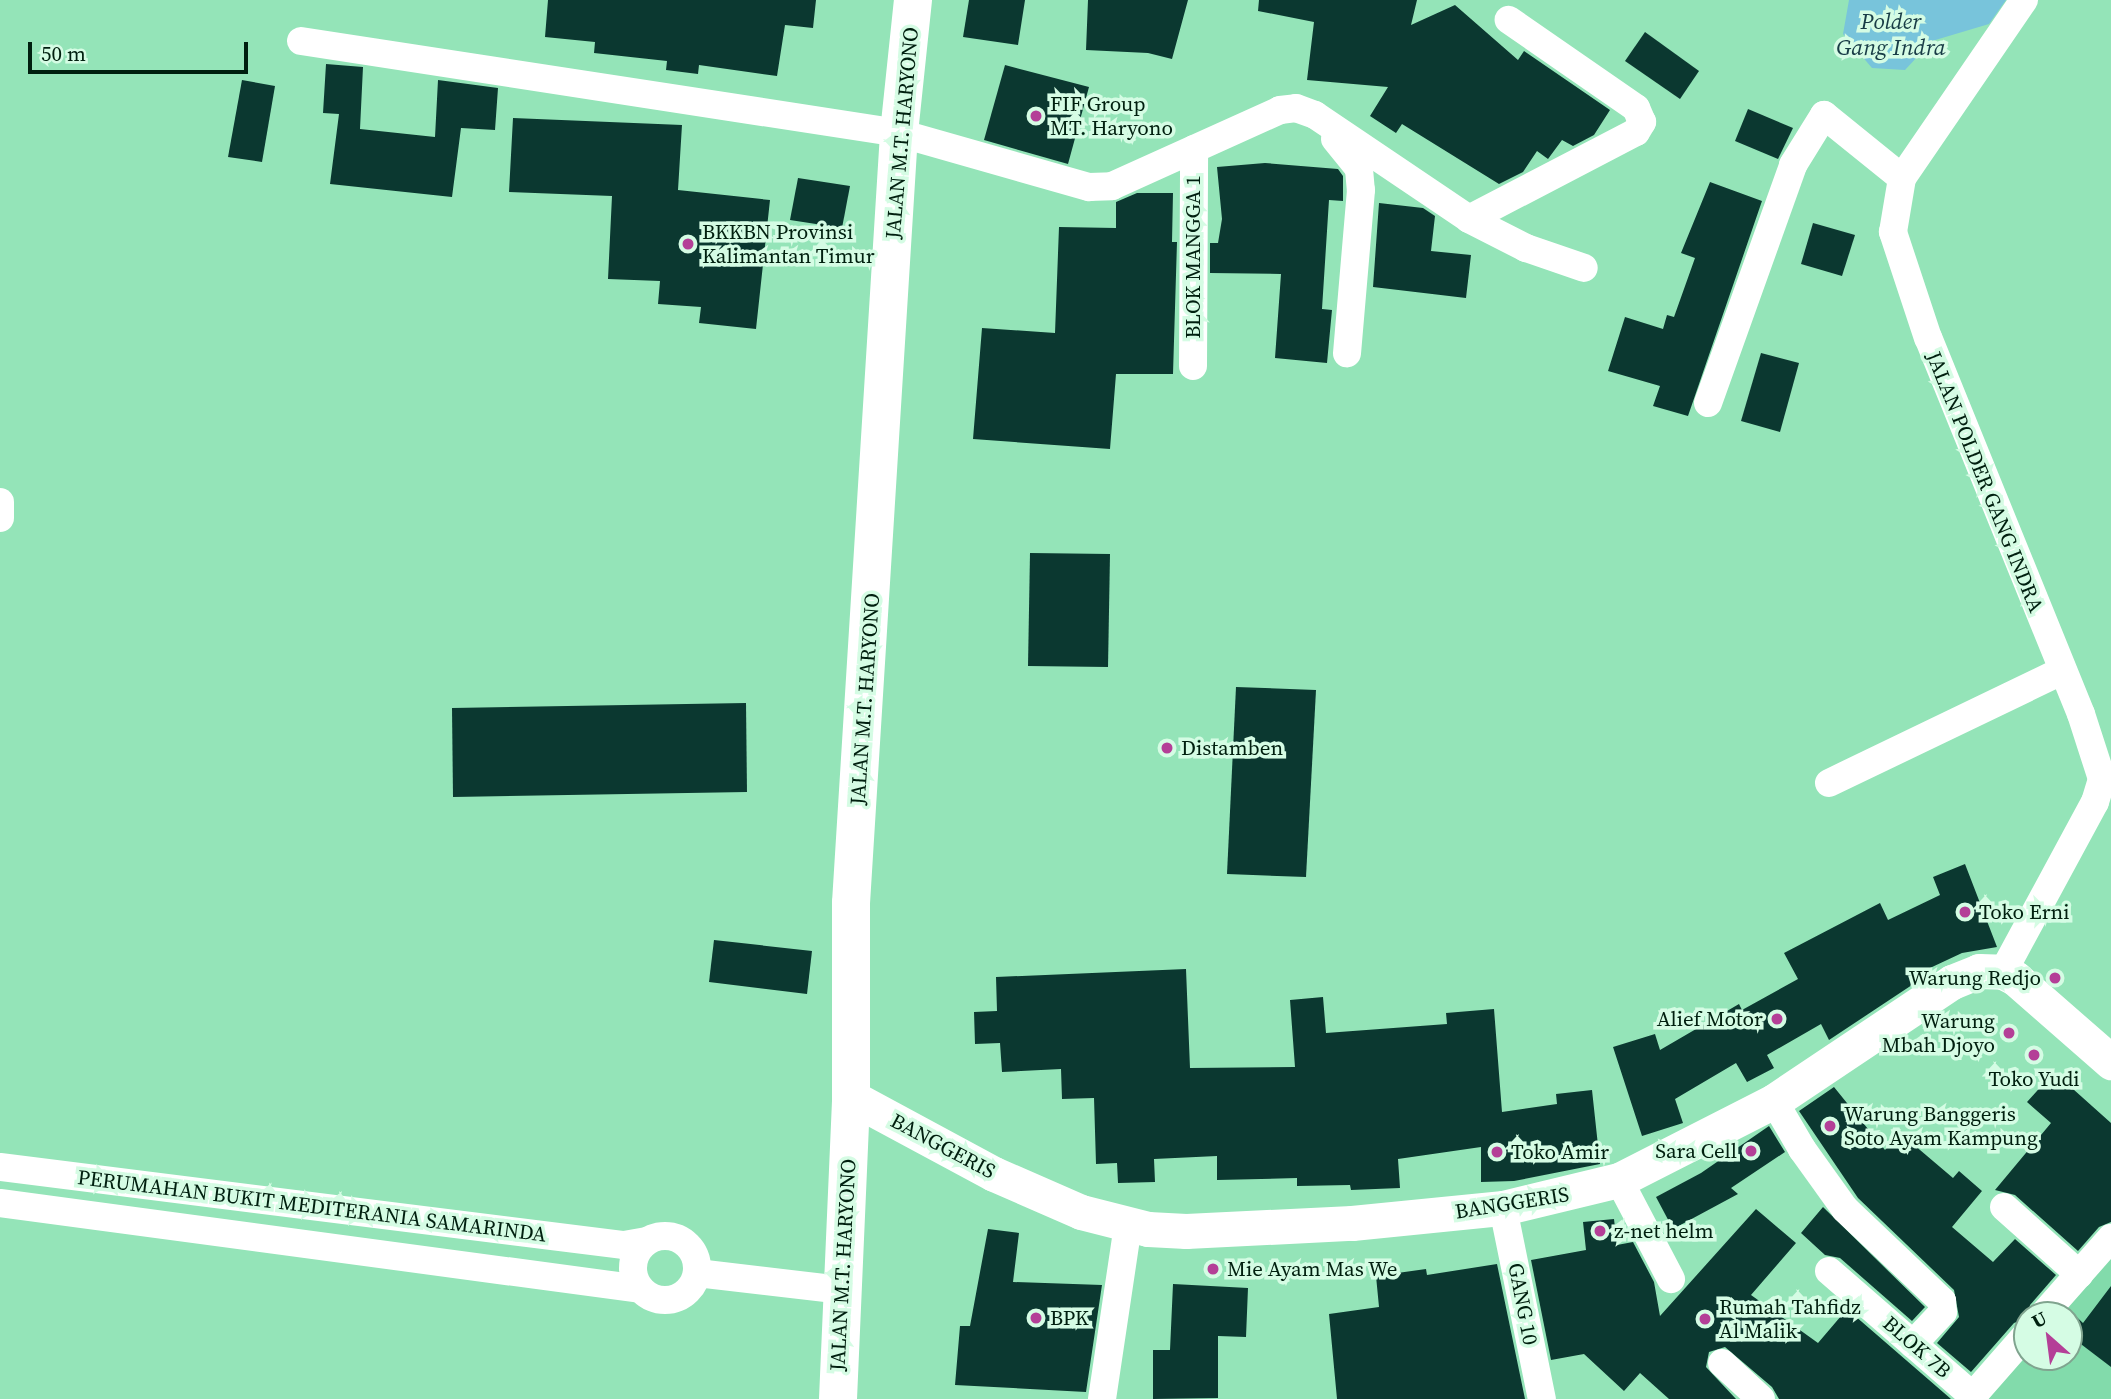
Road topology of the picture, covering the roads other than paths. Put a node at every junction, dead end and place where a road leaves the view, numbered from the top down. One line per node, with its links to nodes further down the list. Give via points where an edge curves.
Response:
1 (914, 0): 6 (main road, JALAN M.T. HARYONO)
2 (2024, 0): 8 (street, JALAN POLDER GANG INDRA)
3 (1509, 20): 9 (street, via 1636,108 1642,122 1636,132)
4 (301, 41): 6 (street)
5 (1315, 115): 7 (street, via 1296,108 1280,110); 9 (street); 11 (street, via 1359,169)
6 (899, 133): 7 (street, via 1089,187 1112,186); 20 (main road, JALAN M.T. HARYONO, via 851,903)
7 (1194, 149): 12 (street, BLOK MANGGA 1)
8 (1902, 178): 13 (street, via 1824,115 1788,176); 16 (street, JALAN POLDER GANG INDRA, via 1893,232 1896,247)
9 (1469, 219): 10 (street, via 1526,248)
10 (1584, 268)
11 (1347, 353)
12 (1193, 366)
13 (1708, 403)
14 (0, 502): 15 (street)
15 (0, 518)
16 (2062, 671): 17 (street); 18 (street, JALAN POLDER GANG INDRA, via 2100,767 2101,788)
17 (1829, 783)
18 (2003, 972): 19 (street); 21 (street, BANGGERIS, via 1962,976)
19 (2111, 1062)
20 (851, 1097): 27 (street, BANGGERIS, via 994,1174 1081,1212); 35 (main road, JALAN M.T. HARYONO)
21 (1774, 1101): 23 (street, BANGGERIS); 37 (street, via 1845,1209 1942,1301 1943,1312)
22 (0, 1167): 29 (street, PERUMAHAN BUKIT MEDITERANIA SAMARINDA)
23 (1619, 1181): 26 (street, BANGGERIS); 33 (street)
24 (0, 1203): 34 (street)
25 (2004, 1207): 32 (street)
26 (1503, 1208): 27 (street, BANGGERIS, via 1352,1223 1186,1231); 43 (street, GANG 10)
27 (1128, 1225): 42 (street)
28 (2111, 1238): 32 (street)
29 (636, 1243): 31 (street, PERUMAHAN BUKIT MEDITERANIA SAMARINDA, via 665,1235 683,1240 695,1255); 34 (street, via 632,1272)
30 (1829, 1271): 37 (street, BLOK 7B)
31 (697, 1273): 34 (street, via 690,1289 674,1299 655,1299); 35 (street)
32 (2080, 1274): 36 (street)
33 (1671, 1279)
34 (640, 1289)
35 (841, 1290): 41 (main road, JALAN M.T. HARYONO)
36 (2056, 1301)
37 (1913, 1343): 40 (street, BLOK 7B)
38 (2013, 1350): 40 (street)
39 (1722, 1363): 44 (street)
40 (1971, 1397)
41 (838, 1399)
42 (1102, 1399)
43 (1542, 1399)
44 (1760, 1399)

